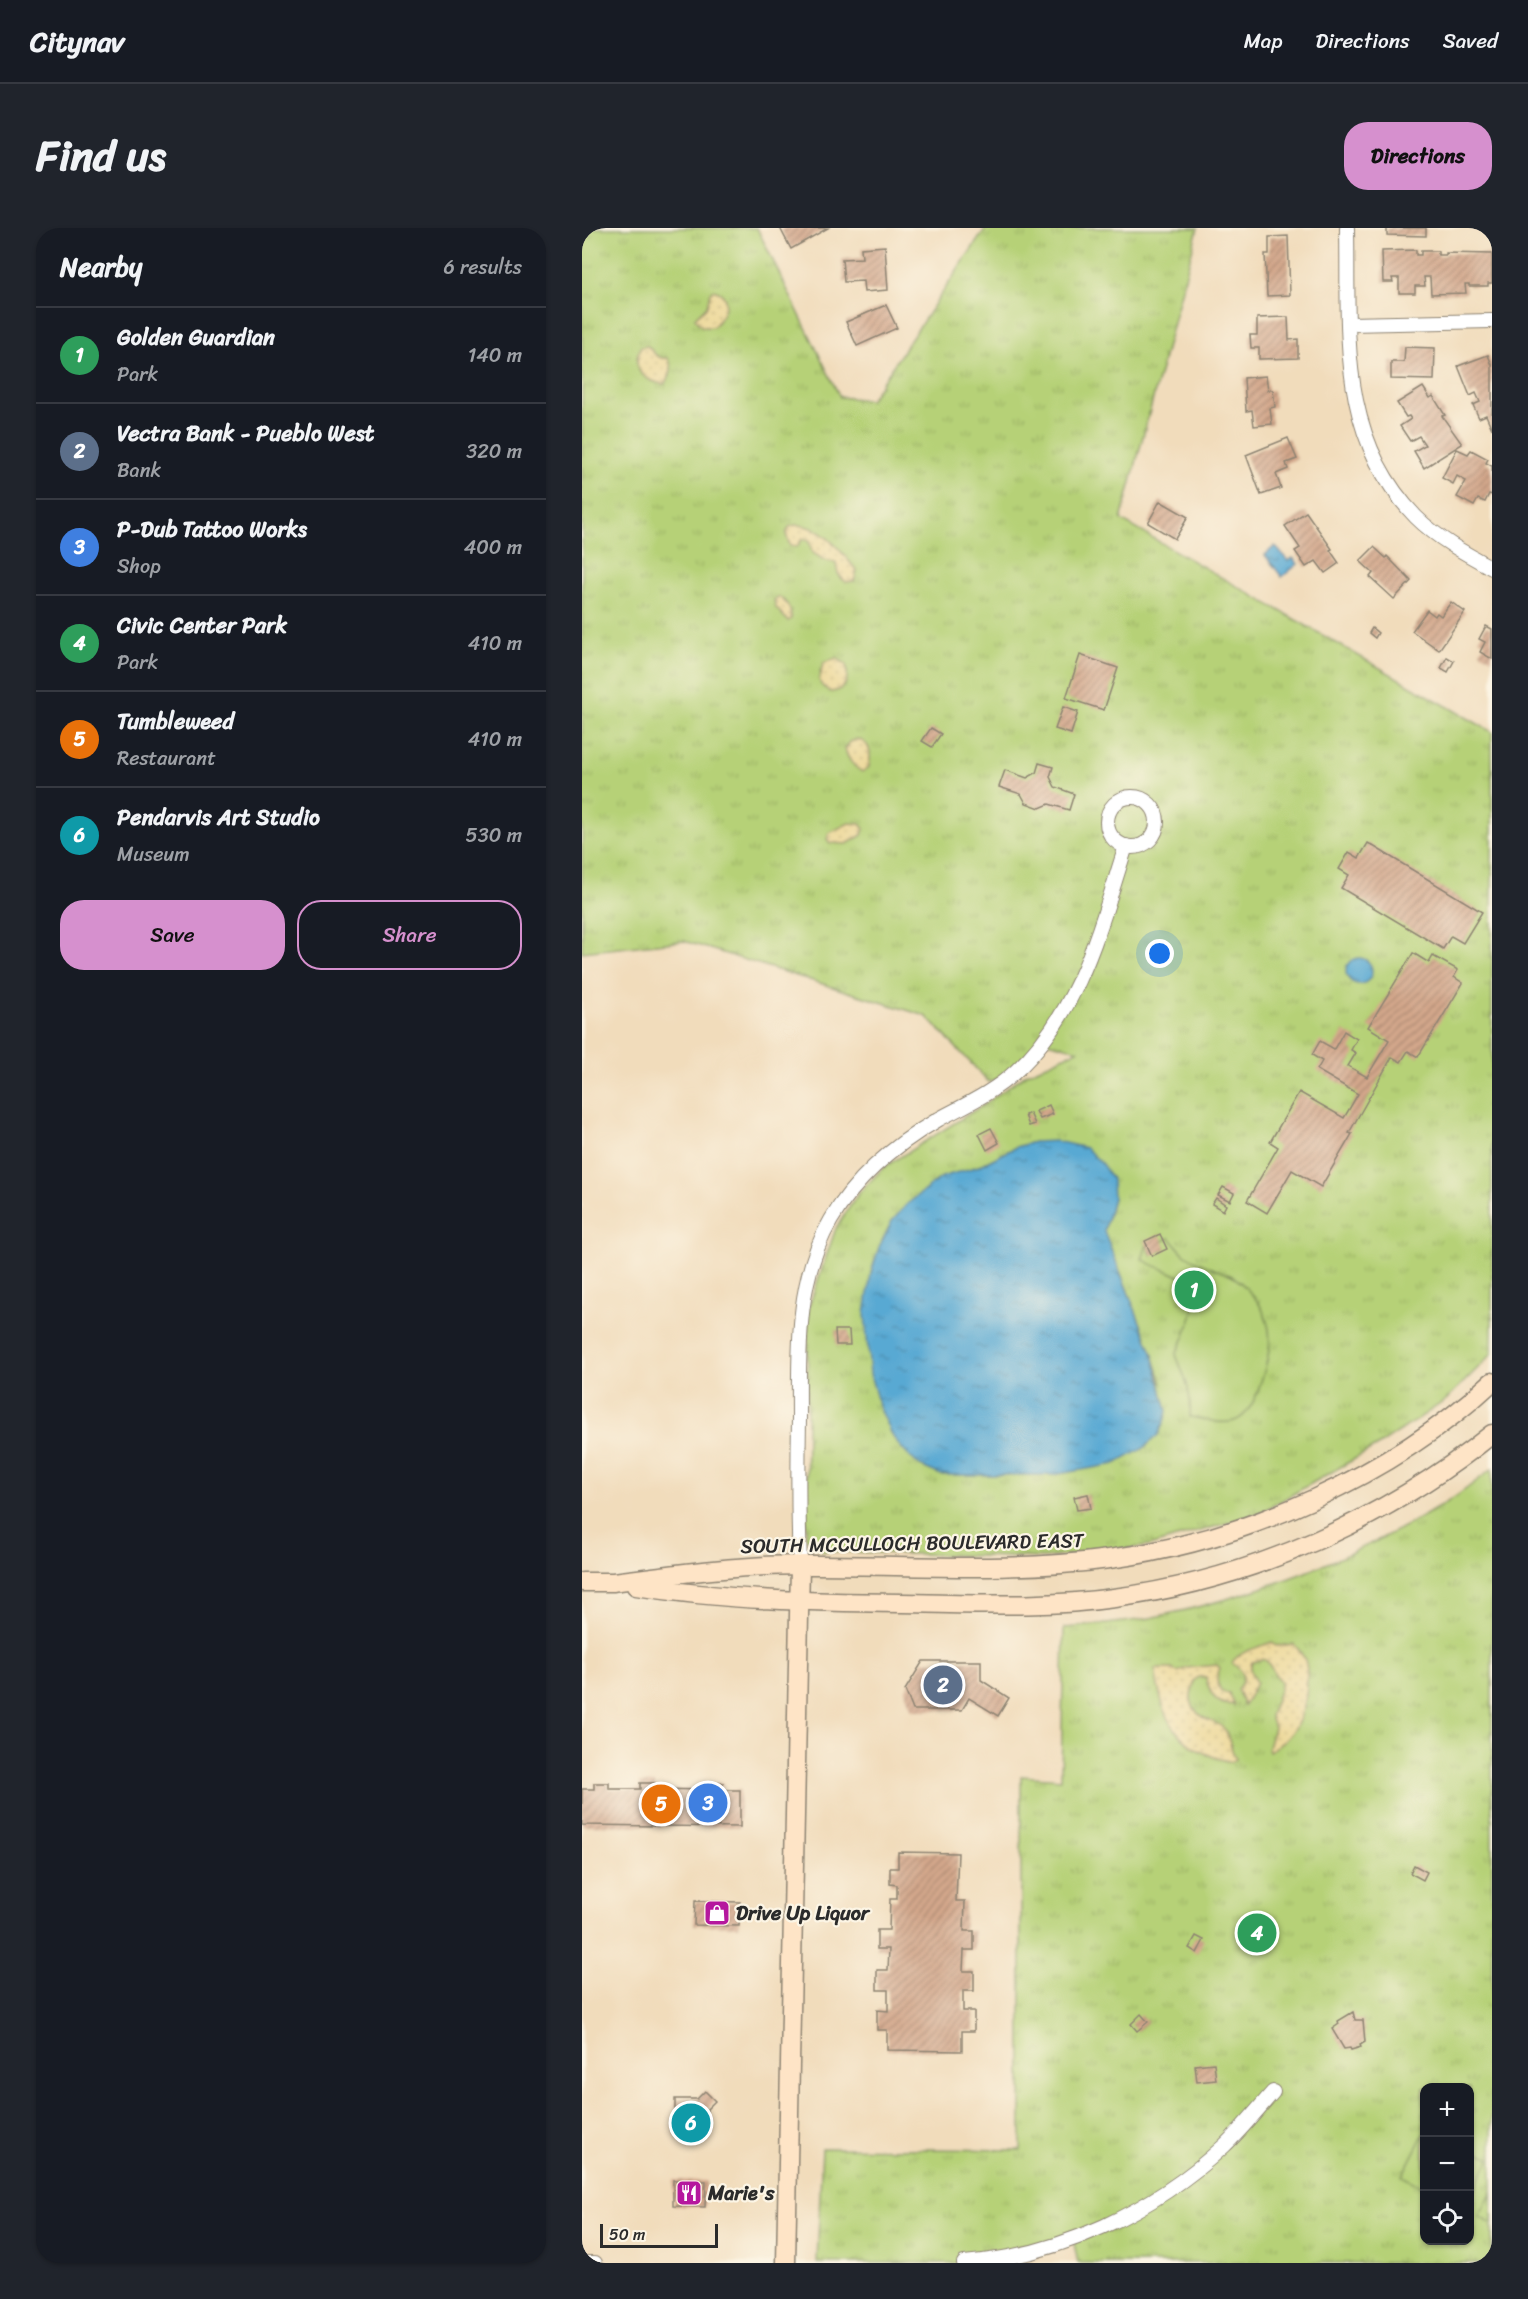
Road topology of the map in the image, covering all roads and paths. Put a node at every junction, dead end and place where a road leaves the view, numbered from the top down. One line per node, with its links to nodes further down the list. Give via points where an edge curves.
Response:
1 (1347, 228): 3 (street)
2 (1492, 321): 3 (street)
3 (1349, 324): 4 (street, via 1351,373 1362,430 1392,490 1418,519)
4 (1492, 568)
5 (1126, 846): 8 (street, via 1078,985 1044,1041 1001,1083 913,1135 876,1165 843,1201 820,1242 801,1316)
6 (1492, 1382): 8 (main road, SOUTH MCCULLOCH BOULEVARD EAST, via 1439,1425 1356,1477 1244,1527 1187,1544 1109,1559 1051,1564)
7 (1492, 1434): 11 (main road, SOUTH MCCULLOCH BOULEVARD EAST, via 1436,1475 1347,1526 1258,1564 1197,1582 1115,1598 1053,1604)
8 (800, 1564): 10 (main road, SOUTH MCCULLOCH BOULEVARD EAST); 11 (main road)
9 (582, 1582): 10 (main road, SOUTH MCCULLOCH BOULEVARD EAST)
10 (613, 1582): 11 (main road, SOUTH MCCULLOCH BOULEVARD EAST, via 705,1595)
11 (801, 1602): 15 (main road)
12 (1273, 2092): 16 (street, via 1203,2164 1129,2214 1042,2249)
13 (582, 2263): 14 (street)
14 (595, 2263)
15 (786, 2263)
16 (964, 2263)

